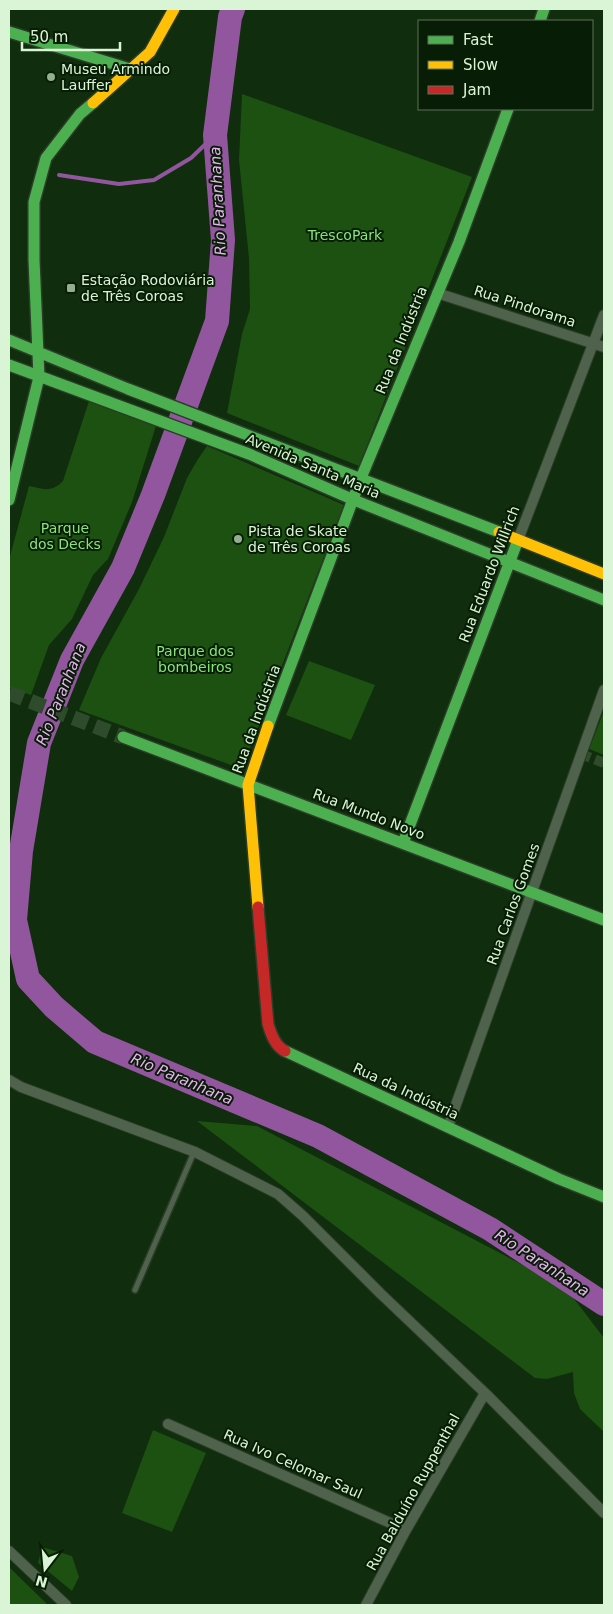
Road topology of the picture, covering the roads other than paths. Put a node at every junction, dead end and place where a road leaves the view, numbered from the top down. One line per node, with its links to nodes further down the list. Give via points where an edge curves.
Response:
1 (174, 9): 3 (main road, via 150,52)
2 (9, 32): 3 (main road)
3 (130, 69): 10 (main road, via 80,114 46,158 34,202)
4 (508, 110): 5 (main road, Rua da Indústria)
5 (437, 293): 8 (street, Rua Pindorama); 13 (main road, Rua da Indústria)
6 (604, 314): 8 (street, Rua Eduardo Willrich)
7 (9, 340): 10 (main road, Avenida Santa Maria)
8 (593, 343): 9 (street, Rua Pindorama); 16 (street, Rua Eduardo Willrich)
9 (604, 347)
10 (38, 351): 12 (main road); 13 (main road, Avenida Santa Maria)
11 (9, 365): 12 (main road, Avenida Santa Maria)
12 (39, 377): 14 (main road); 15 (main road, Avenida Santa Maria, via 249,454)
13 (361, 478): 15 (main road, Rua da Indústria); 16 (main road, Avenida Santa Maria)
14 (9, 500)
15 (354, 500): 17 (main road, Avenida Santa Maria); 22 (main road, Rua da Indústria)
16 (518, 540): 17 (main road, Rua Eduardo Willrich); 18 (main road, Avenida Santa Maria)
17 (510, 563): 19 (main road, Avenida Santa Maria); 23 (main road, Rua Eduardo Willrich)
18 (604, 574)
19 (604, 600)
20 (604, 690): 24 (street, Rua Carlos Gomes)
21 (123, 737): 22 (main road, Rua Mundo Novo)
22 (248, 785): 23 (main road, Rua Mundo Novo); 27 (main road, Rua da Indústria, via 268,1024 272,1036 281,1049)
23 (403, 843): 24 (main road, Rua Mundo Novo)
24 (532, 892): 25 (main road, Rua Mundo Novo); 27 (street, Rua Carlos Gomes)
25 (604, 920)
26 (9, 1080): 28 (street)
27 (448, 1126): 29 (main road, Rua da Indústria)
28 (195, 1152): 30 (lane); 31 (street, via 278,1194)
29 (604, 1198)
30 (135, 1290)
31 (485, 1393): 33 (street); 34 (street, Rua Balduíno Ruppenthal)
32 (168, 1424): 34 (street, Rua Ivo Celomar Saul)
33 (604, 1513)
34 (406, 1530): 37 (street, Rua Balduíno Ruppenthal)
35 (9, 1551): 36 (street)
36 (66, 1605)
37 (366, 1605)

